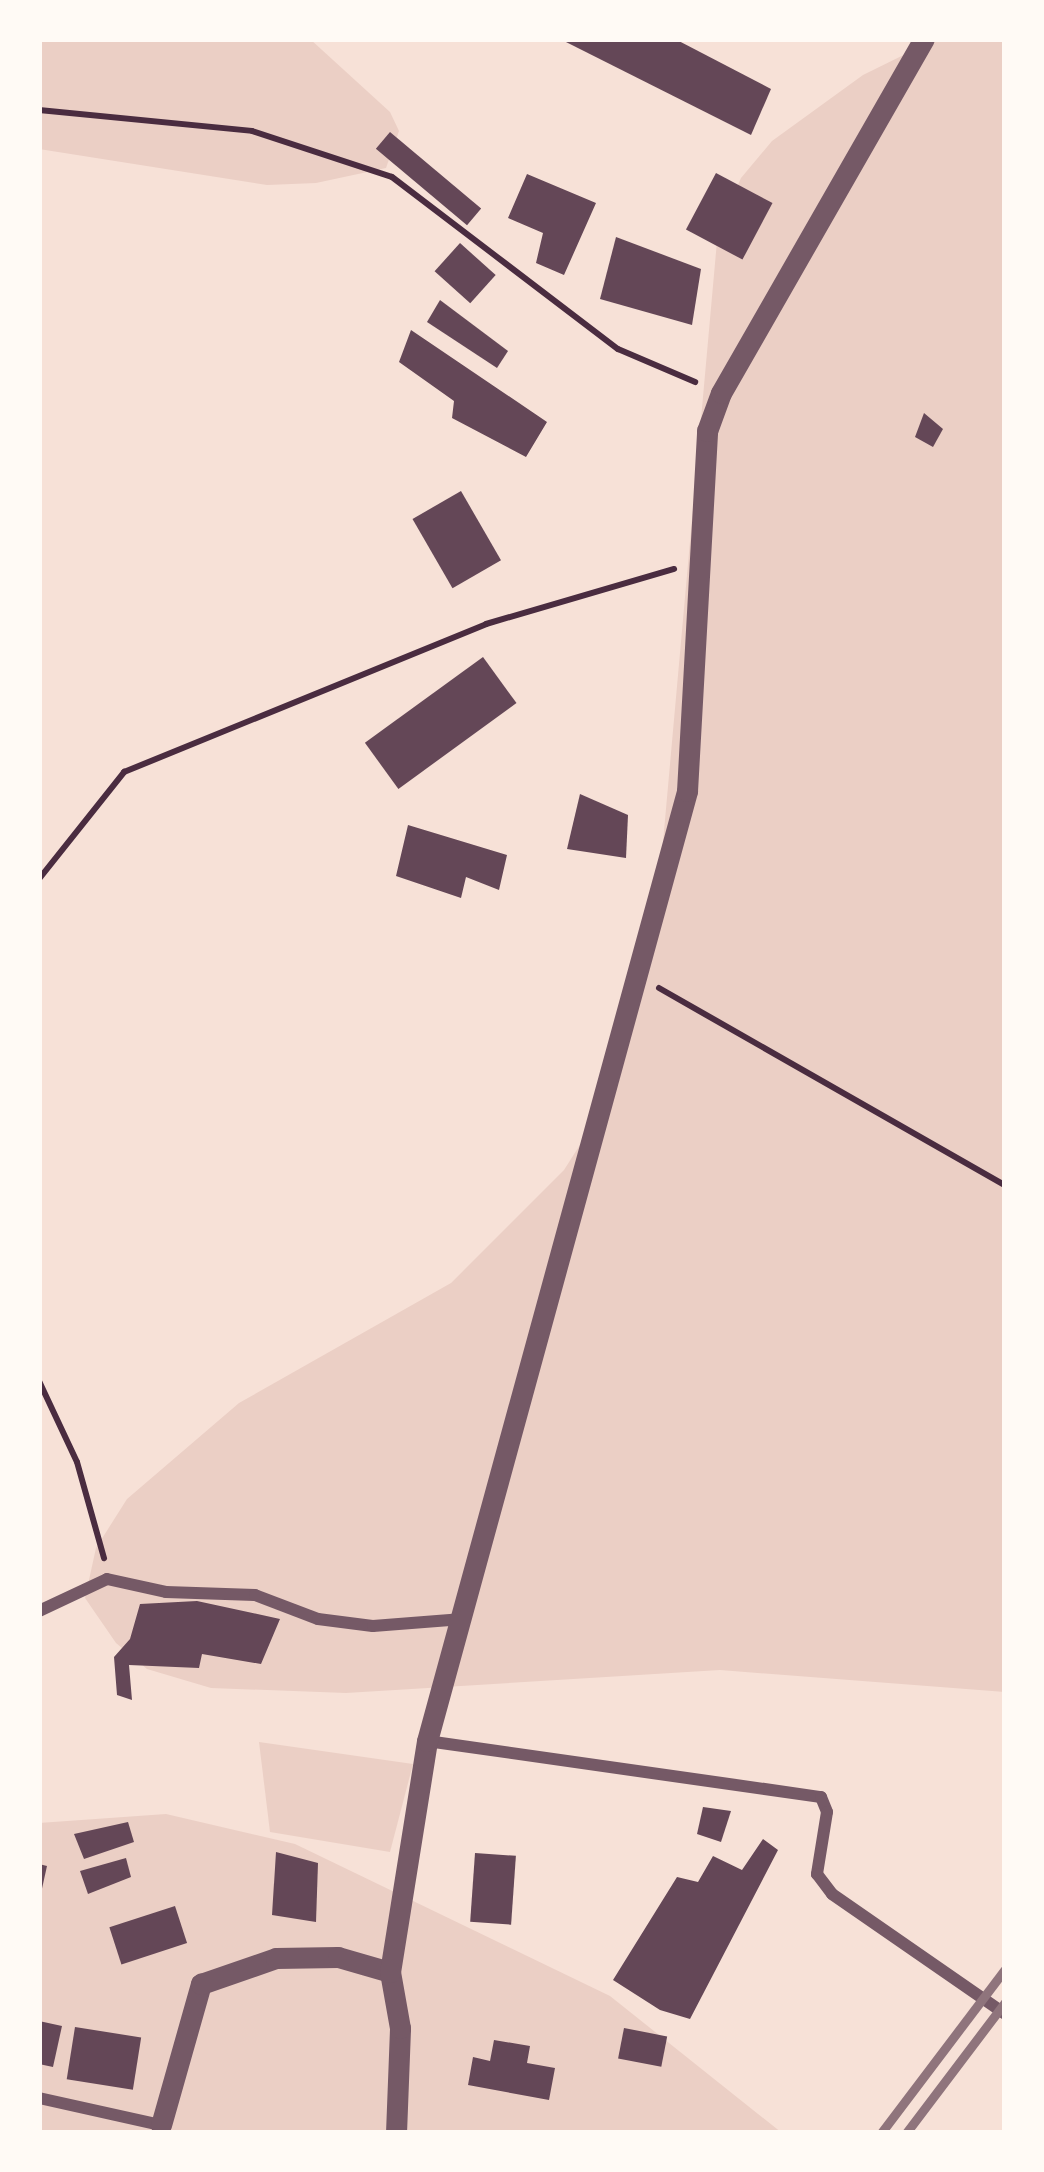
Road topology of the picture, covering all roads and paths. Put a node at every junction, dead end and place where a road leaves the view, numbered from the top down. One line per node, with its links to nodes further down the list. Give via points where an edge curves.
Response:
1 (924, 39): 3 (street)
2 (39, 110): 3 (path, via 253,131 392,176 618,349)
3 (721, 393): 4 (street, via 707,431)
4 (695, 564): 5 (path, via 486,624 164,752 124,772); 6 (street, via 687,791)
5 (39, 878)
6 (640, 976): 7 (path); 11 (street)
7 (1005, 1185)
8 (39, 1381): 9 (path, via 91,1502)
9 (107, 1579): 10 (street); 11 (street, via 166,1592 256,1595 317,1618 373,1626)
10 (39, 1611)
11 (464, 1618): 12 (street)
12 (427, 1741): 13 (street); 14 (street, via 821,1797 827,1812 818,1874 832,1894)
13 (390, 1972): 16 (street, via 338,1957 276,1958 201,1984); 17 (street, via 400,2029)
14 (1005, 2014)
15 (39, 2098): 16 (street)
16 (160, 2129)
17 (396, 2133)

